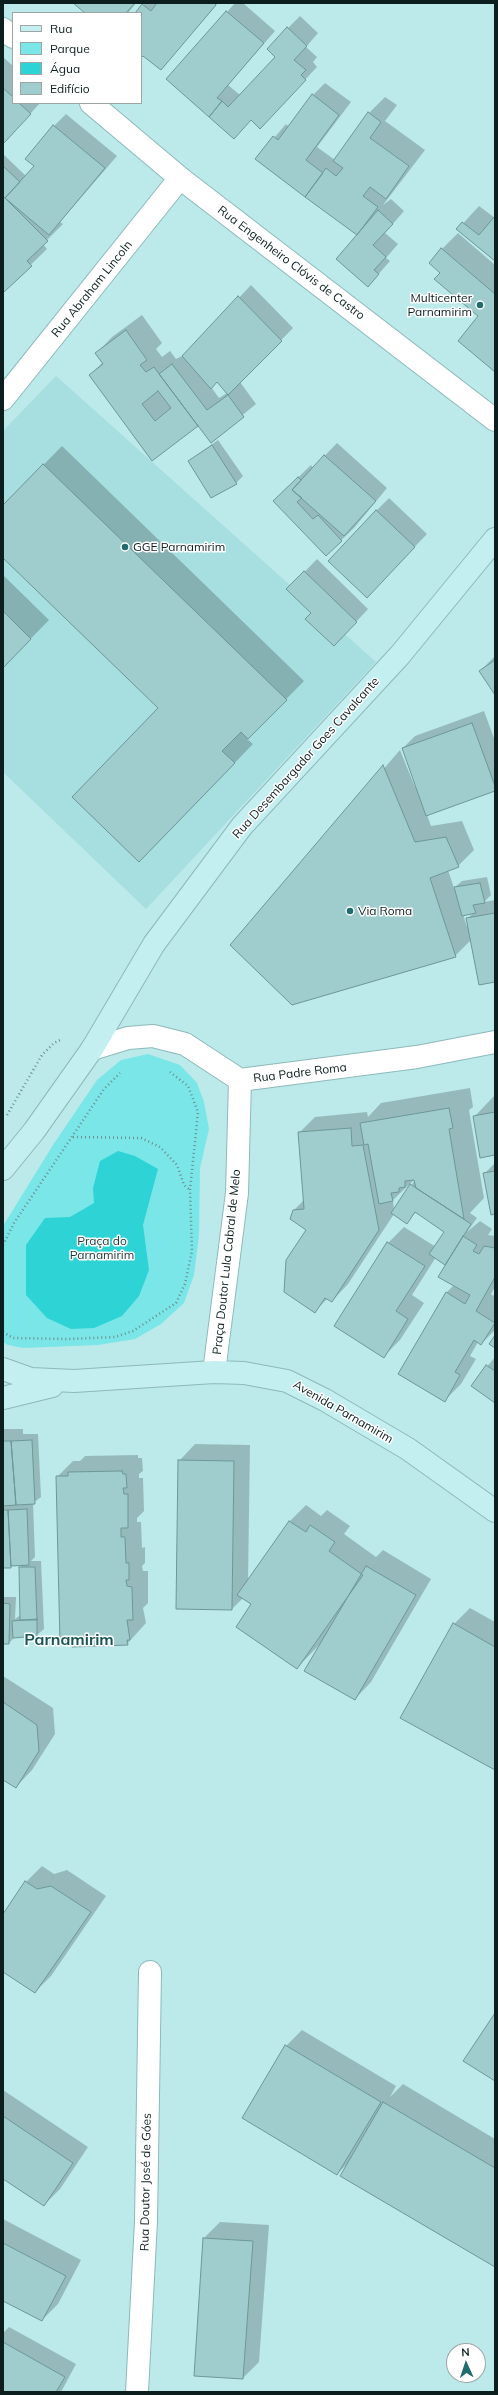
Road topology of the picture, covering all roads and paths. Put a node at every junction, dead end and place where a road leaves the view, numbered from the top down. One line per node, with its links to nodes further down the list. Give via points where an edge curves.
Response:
1 (3, 29): 2 (street)
2 (12, 36)
3 (92, 104): 4 (street, Rua Engenheiro Clóvis de Castro)
4 (180, 178): 5 (street, Rua Abraham Lincoln); 6 (street, Rua Engenheiro Clóvis de Castro)
5 (3, 399)
6 (495, 420)
7 (495, 539): 9 (main road, Rua Desembargador Goes Cavalcante, via 400,655 242,826 154,944)
8 (495, 1042): 12 (street, Rua Padre Roma, via 417,1057)
9 (92, 1049): 12 (street, Rua Padre Roma, via 128,1038 153,1036 184,1044); 14 (main road, Rua Desembargador Goes Cavalcante, via 34,1131)
10 (122, 1072): 13 (path, via 104,1089)
11 (169, 1072): 15 (path, via 188,1086 198,1112)
12 (240, 1080): 19 (street, Praça Doutor Lula Cabral de Melo, via 237,1192)
13 (73, 1137): 15 (path, via 135,1138 148,1141 160,1147 177,1165 184,1185); 16 (path, via 14,1223)
14 (3, 1169)
15 (190, 1190): 17 (path, via 192,1251 185,1284 176,1303 132,1332 115,1337 13,1338)
16 (3, 1245)
17 (3, 1332)
18 (3, 1368): 20 (main road, via 31,1379)
19 (214, 1372): 20 (main road, Avenida Parnamirim); 22 (main road, Avenida Parnamirim, via 244,1373 287,1381 319,1396 408,1449)
20 (74, 1381): 21 (main road)
21 (3, 1398)
22 (495, 1511)
23 (150, 1972): 24 (street, Rua Doutor José de Góes, via 146,2221)
24 (137, 2392)

